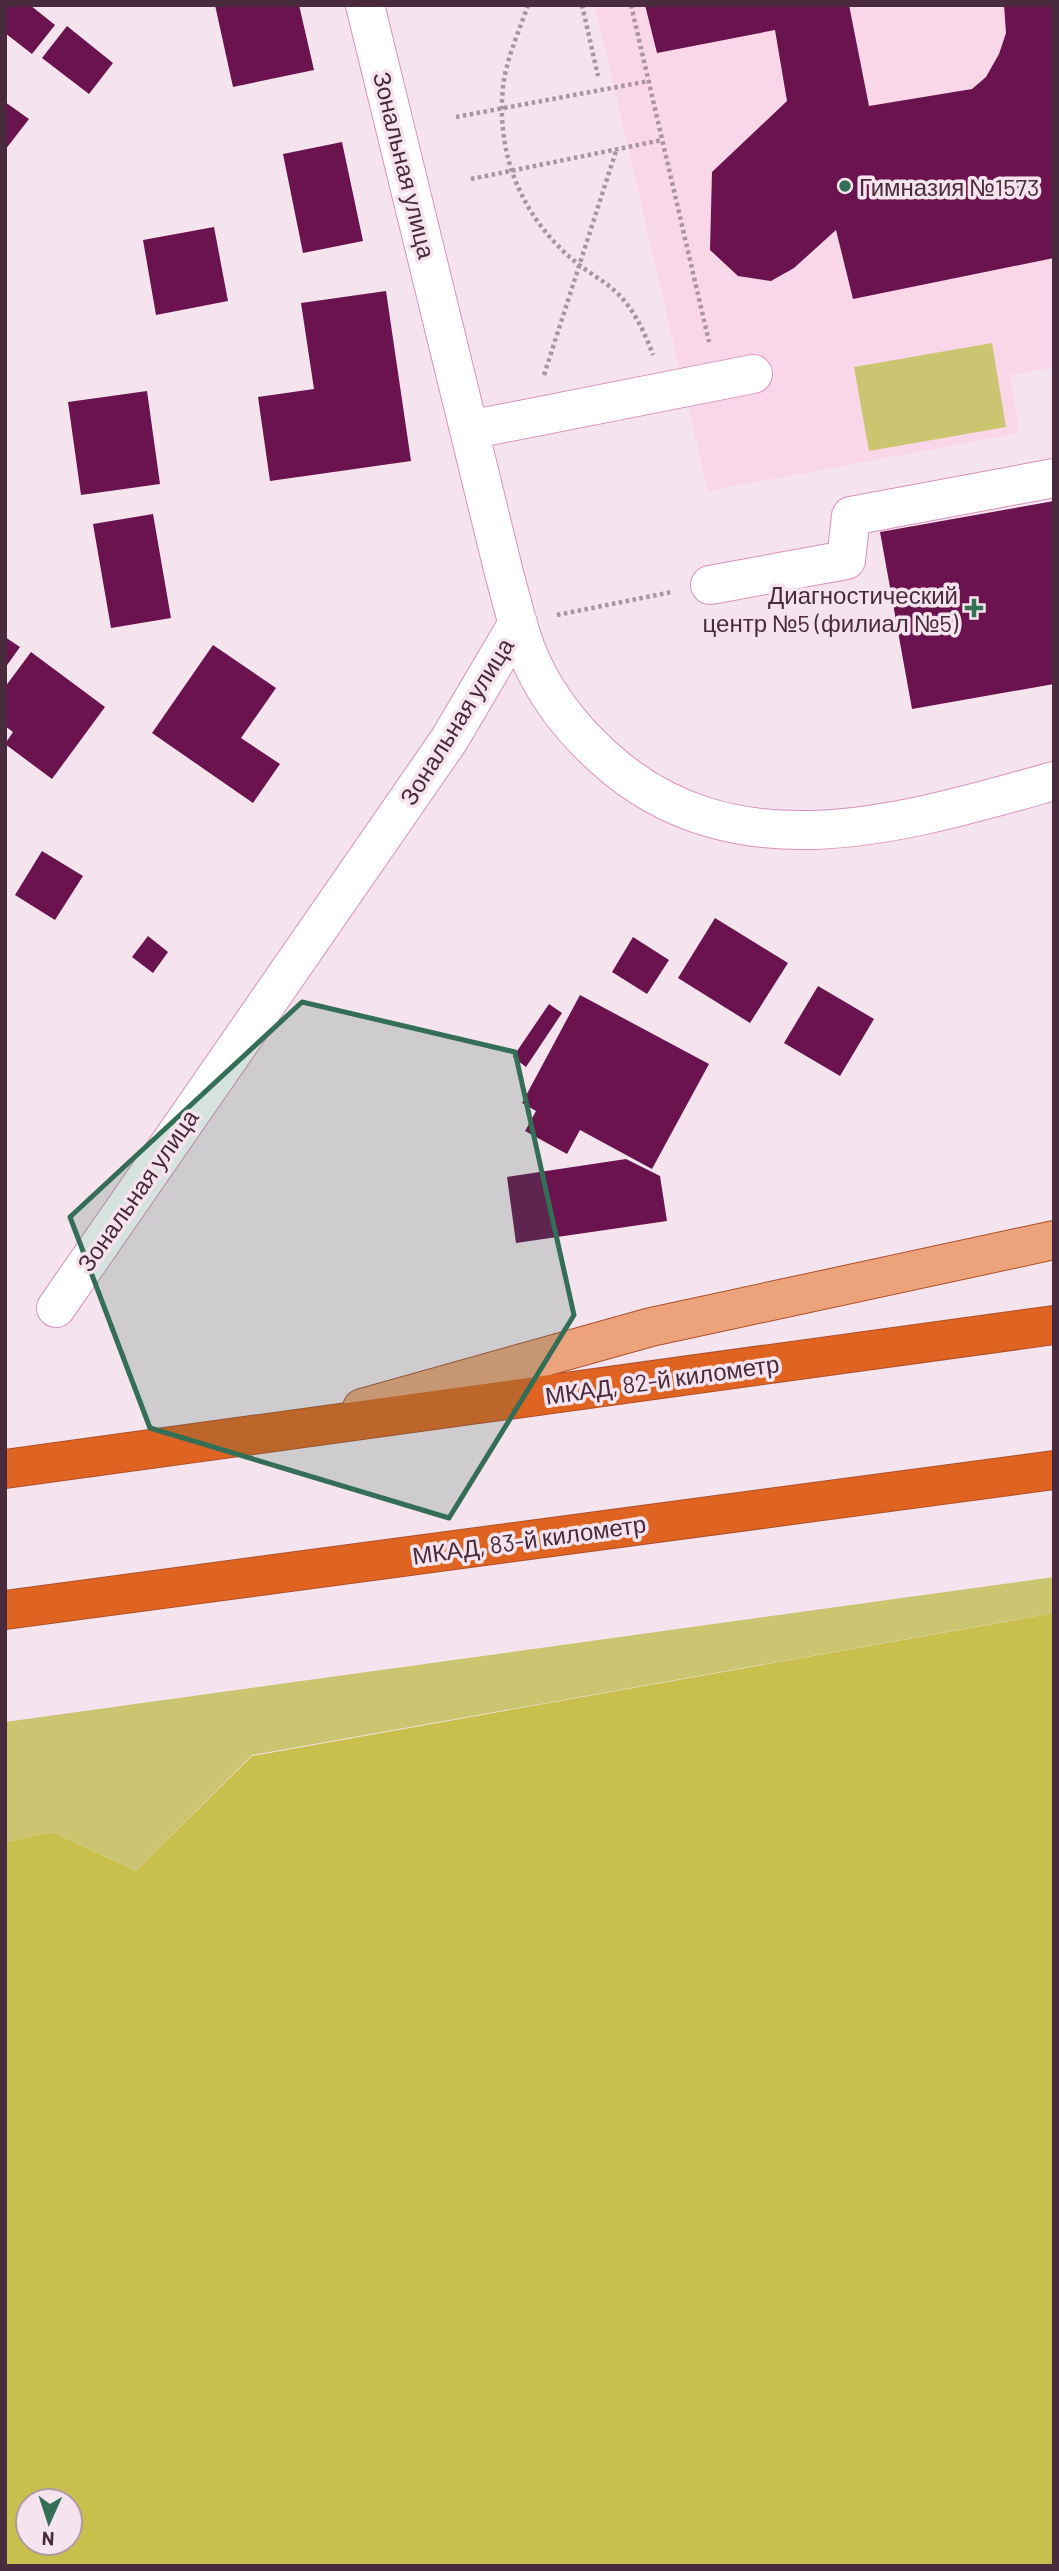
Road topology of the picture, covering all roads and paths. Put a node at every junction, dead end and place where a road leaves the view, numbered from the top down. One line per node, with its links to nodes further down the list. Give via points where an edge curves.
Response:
1 (365, 5): 17 (street, Зональная улица)
2 (528, 5): 7 (path, via 509,59)
3 (582, 5): 5 (path)
4 (631, 5): 6 (path)
5 (598, 76)
6 (649, 81): 7 (path); 9 (path)
7 (502, 108): 8 (path); 11 (path)
8 (456, 117)
9 (662, 140): 10 (path); 14 (path)
10 (616, 151): 11 (path); 13 (path)
11 (512, 170): 12 (path); 13 (path, via 526,207 546,237)
12 (471, 178)
13 (579, 266): 15 (path, via 617,292 638,321); 16 (path)
14 (736, 377): 15 (street)
15 (665, 391): 16 (street)
16 (530, 416): 17 (street)
17 (469, 430): 20 (street, Зональная улица)
18 (1054, 478): 19 (street, via 850,516 846,560)
19 (710, 584): 20 (path)
20 (518, 623): 21 (street, via 542,683 590,745 650,791 679,807 712,817 788,831 870,827 923,818); 25 (street, Зональная улица, via 449,740)
21 (1054, 781)
22 (1054, 1226): 24 (street)
23 (1054, 1240): 24 (main road)
24 (1009, 1248): 27 (main road, via 651,1327)
25 (55, 1308)
26 (1054, 1325): 27 (highway, МКАД, 82-й километр)
27 (270, 1433): 28 (highway)
28 (5, 1469)
29 (1054, 1470): 31 (highway, МКАД, 83-й километр)
30 (1054, 1486): 31 (highway)
31 (833, 1500): 32 (highway, МКАД, 83-й километр)
32 (5, 1610)

